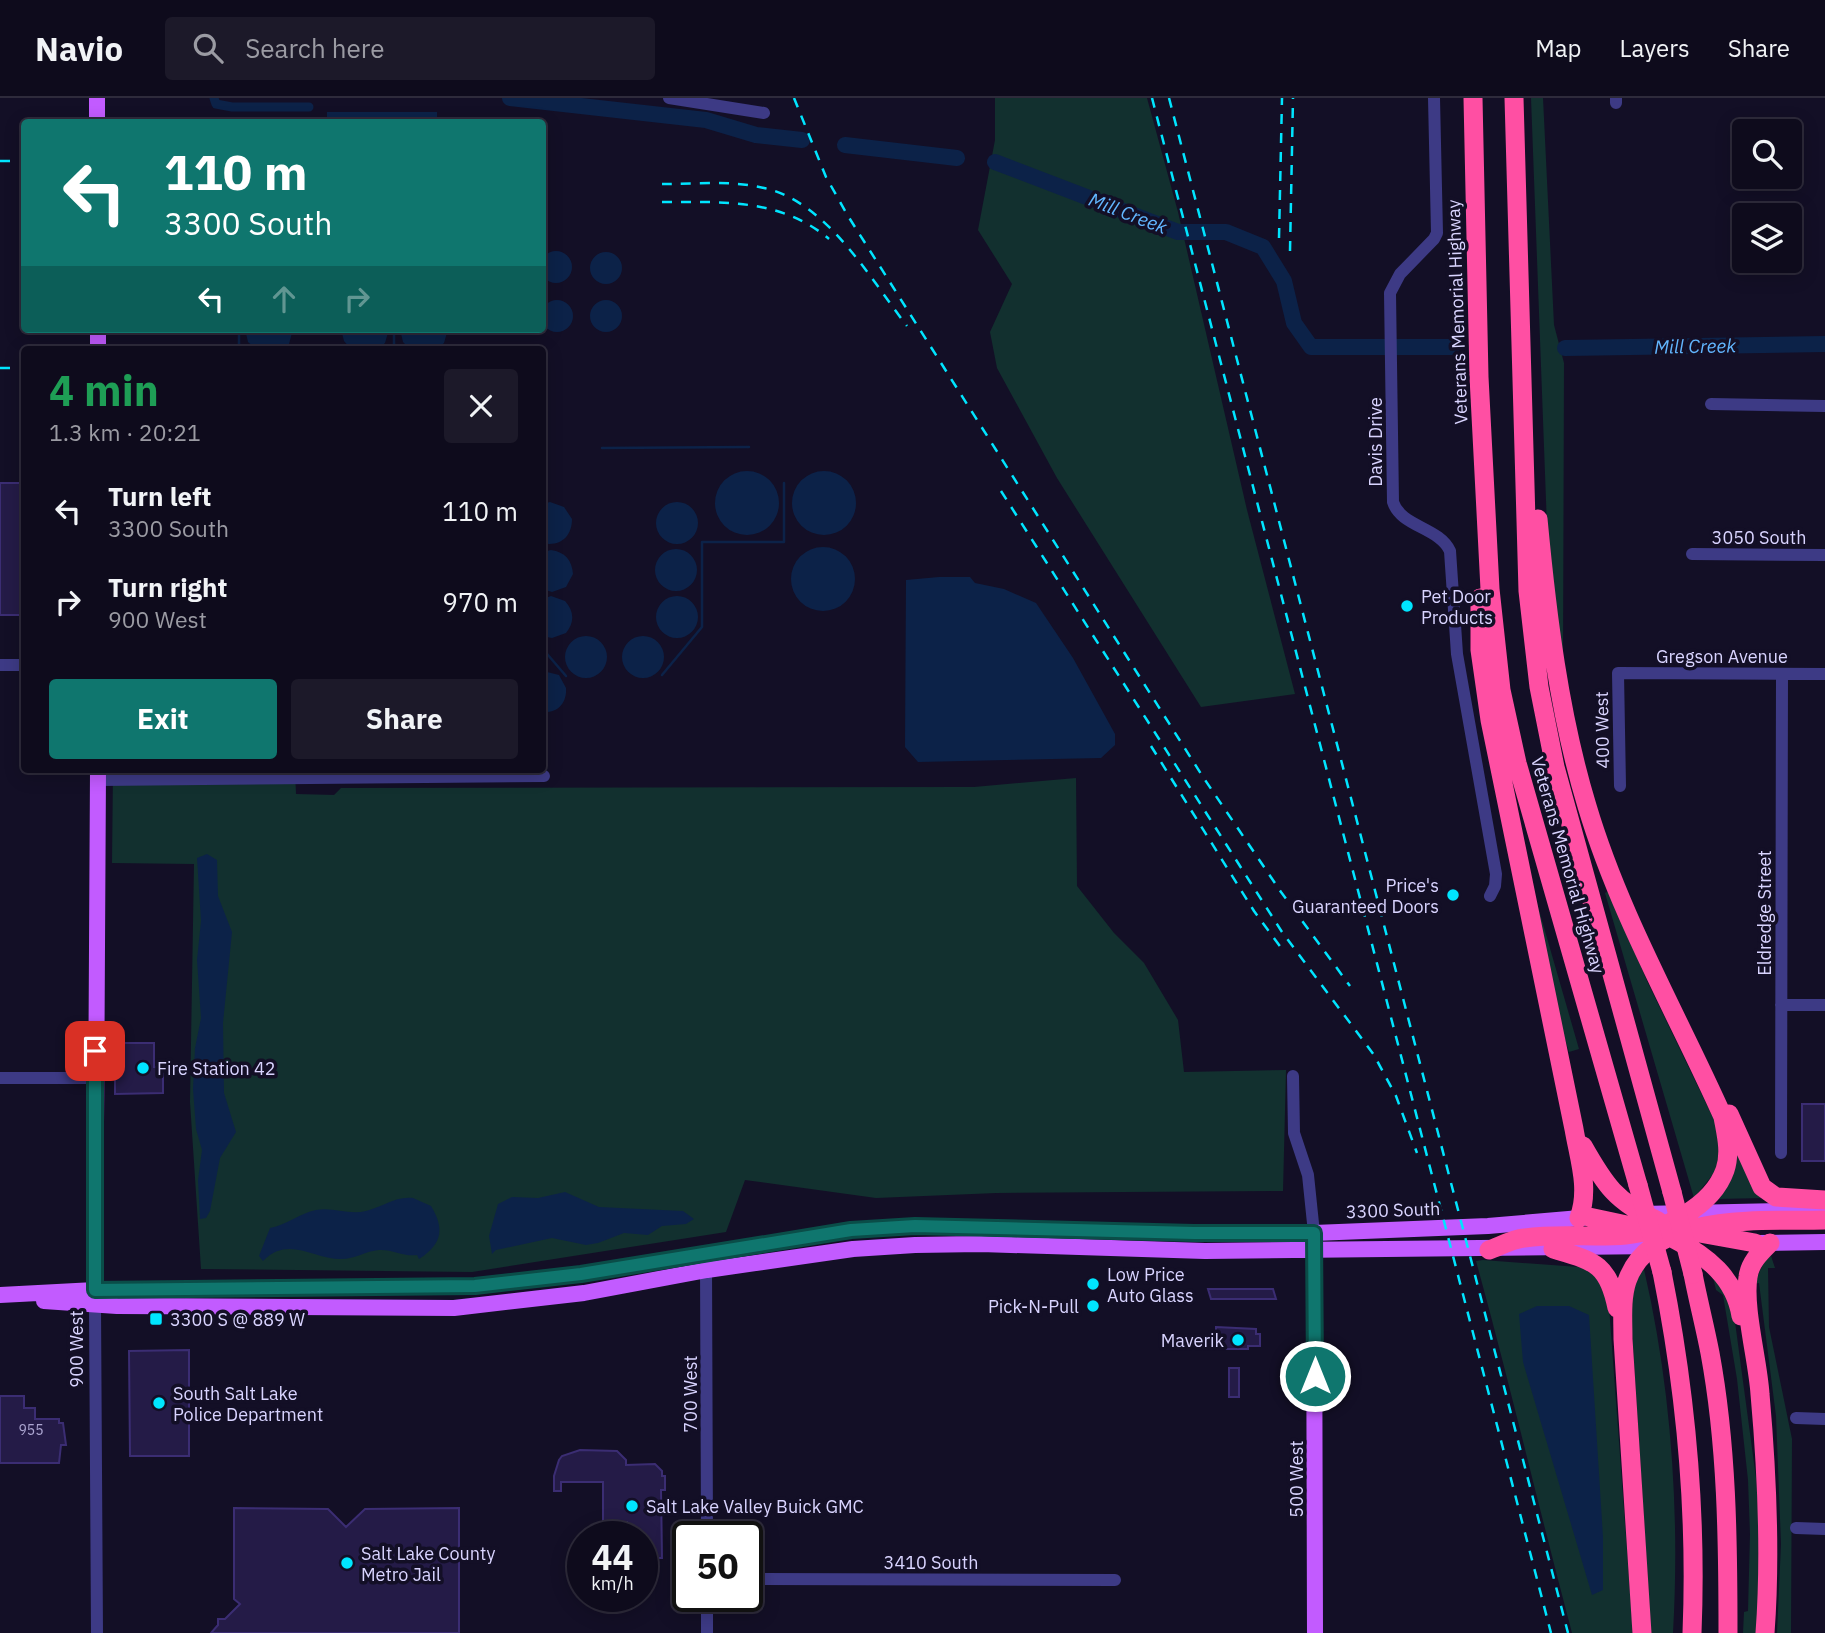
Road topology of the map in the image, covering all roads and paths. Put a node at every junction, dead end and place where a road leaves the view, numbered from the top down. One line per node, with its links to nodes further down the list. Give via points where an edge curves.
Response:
1 (97, 98): 7 (main road)
2 (669, 98): 6 (street)
3 (1434, 98): 22 (street, Davis Drive, via 1437,233 1392,285 1393,502 1399,513 1439,538 1450,551 1458,665 1496,874)
4 (1474, 98): 9 (highway, Veterans Memorial Highway)
5 (1514, 98): 8 (highway, Veterans Memorial Highway)
6 (764, 113)
7 (97, 119)
8 (1523, 373): 25 (highway, via 1547,602 1565,720 1587,807 1618,893); 61 (highway, Veterans Memorial Highway, bridge, via 1528,591 1539,687 1555,766 1672,1192 1710,1354 1722,1446)
9 (1479, 377): 29 (highway, via 1482,662 1489,720); 60 (highway, Veterans Memorial Highway, bridge, via 1490,589 1501,690 1517,763 1662,1272 1680,1371 1694,1543)
10 (1711, 404): 11 (street)
11 (1825, 406)
12 (1692, 554): 13 (street, 3050 South)
13 (1825, 555)
14 (0, 664): 15 (street)
15 (21, 665)
16 (1618, 673): 17 (street, Gregson Avenue); 21 (street, 400 West)
17 (1782, 674): 18 (street, Gregson Avenue); 23 (street, Eldredge Street)
18 (1825, 674)
19 (98, 775): 20 (street); 28 (main road, 900 West)
20 (544, 776)
21 (1620, 786)
22 (1490, 896)
23 (1781, 1005): 24 (street); 30 (street, Eldredge Street)
24 (1825, 1005)
25 (1697, 1059): 31 (highway, via 1738,1130 1762,1187 1776,1197); 35 (highway, via 1723,1117 1729,1146 1725,1171 1706,1197)
26 (1293, 1076): 36 (street, 500 West, via 1294,1133 1308,1175)
27 (0, 1078): 28 (street)
28 (95, 1078): 45 (main road, 900 West)
29 (1574, 1129): 33 (highway, via 1584,1184); 35 (highway, via 1606,1186)
30 (1781, 1153)
31 (1825, 1200)
32 (1825, 1210): 35 (main road, 3300 South)
33 (1584, 1217): 35 (highway); 36 (main road, 3300 South)
34 (1825, 1220): 35 (highway)
35 (1668, 1230): 38 (highway); 39 (main road, 3300 South); 40 (highway, via 1523,1238); 46 (highway, via 1628,1278); 49 (highway, via 1720,1272 1737,1297)
36 (1314, 1233): 41 (main road, 500 West); 42 (main road, 3300 South, via 915,1226 851,1230)
37 (1825, 1241): 38 (main road)
38 (1763, 1243): 49 (highway, via 1748,1277)
39 (1553, 1249): 40 (main road, 3300 South); 46 (highway, via 1591,1260 1603,1269 1612,1282)
40 (1489, 1250): 41 (main road, 3300 South)
41 (1315, 1251): 43 (main road, 3300 South, via 915,1245); 58 (main road, 500 West)
42 (704, 1252): 43 (street, 700 West); 45 (main road, 3300 South, via 581,1274 475,1286)
43 (707, 1270): 45 (main road, 3300 South, via 584,1293 454,1308 348,1309); 50 (street, 700 West)
44 (0, 1296): 45 (main road, 3300 South)
45 (95, 1297): 56 (street, 900 West)
46 (1623, 1339): 59 (highway)
47 (1796, 1418): 48 (street)
48 (1825, 1419)
49 (1763, 1466): 62 (highway, via 1768,1568)
50 (707, 1521)
51 (1796, 1528): 52 (street)
52 (1825, 1529)
53 (763, 1579): 54 (street, 3410 South)
54 (1115, 1580)
55 (707, 1612): 57 (street)
56 (97, 1633)
57 (707, 1633)
58 (1315, 1633)
59 (1642, 1633)
60 (1692, 1633)
61 (1728, 1633)
62 (1765, 1633)

